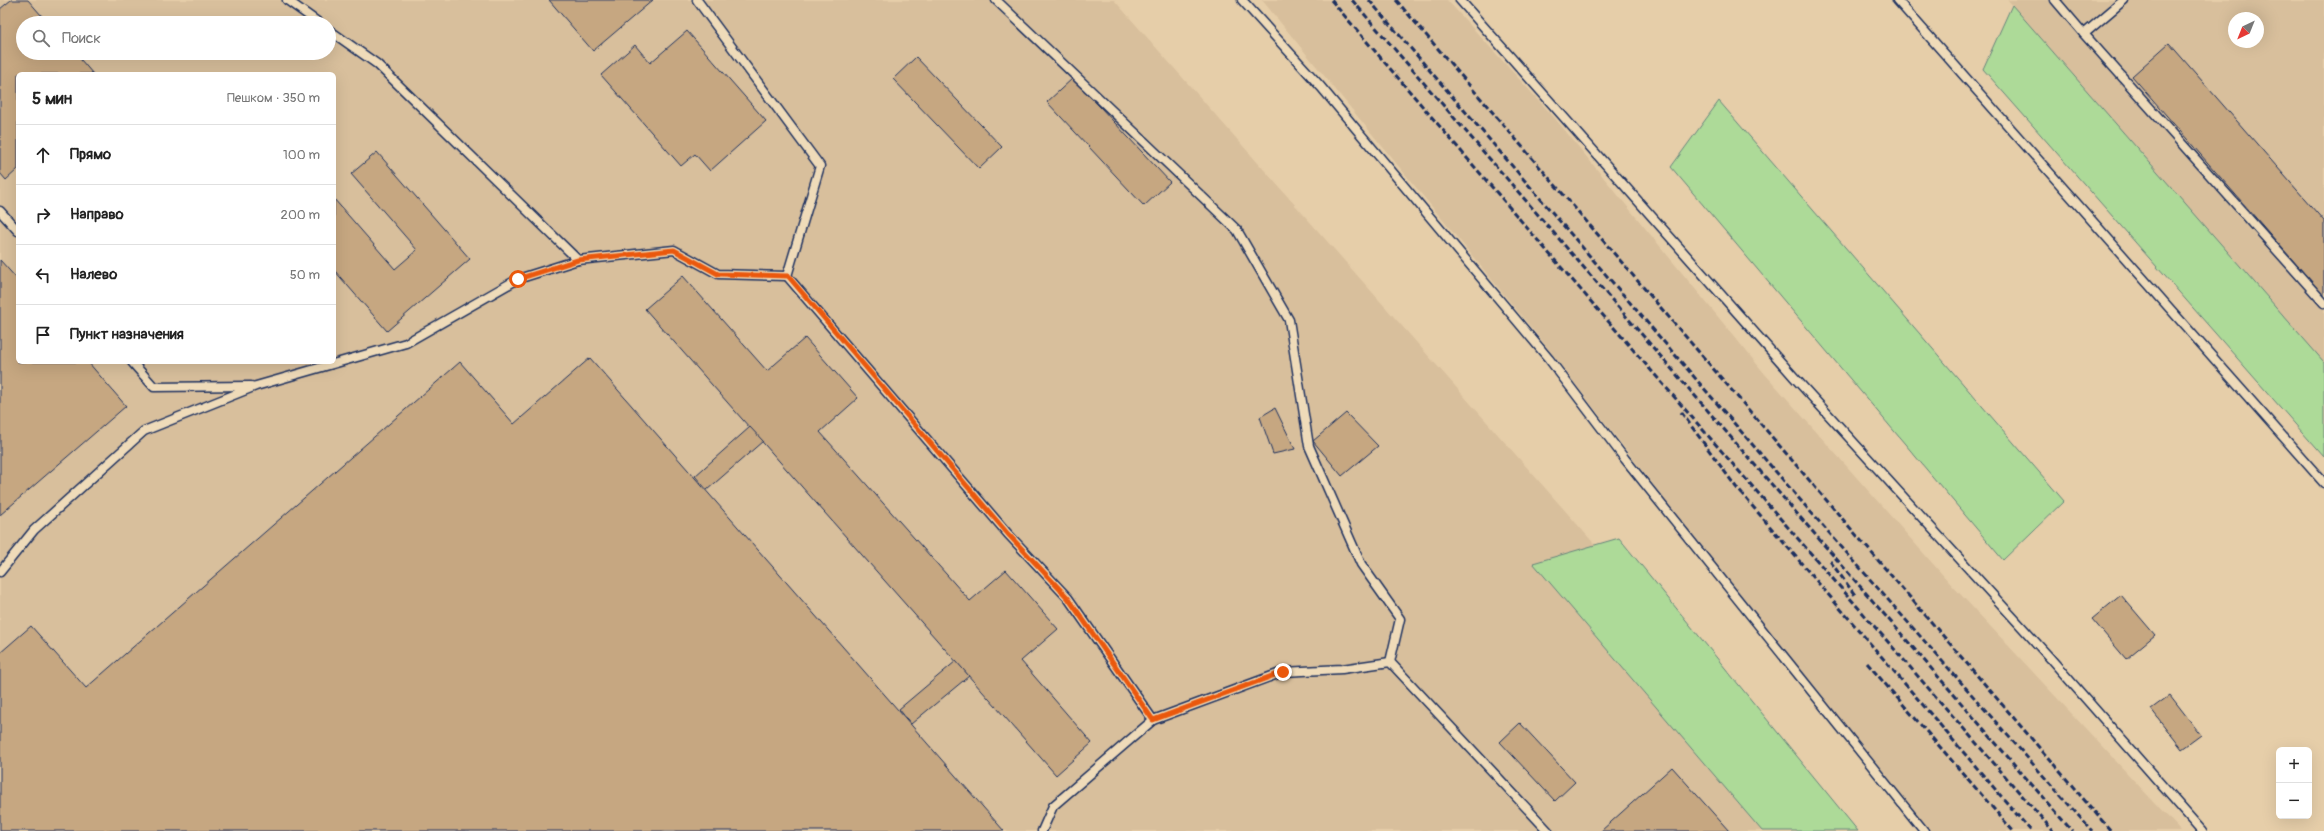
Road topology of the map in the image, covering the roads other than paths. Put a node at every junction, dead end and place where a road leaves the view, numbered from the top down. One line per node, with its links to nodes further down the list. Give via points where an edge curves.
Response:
1 (287, 0): 9 (lane)
2 (697, 0): 15 (lane, via 820,166)
3 (996, 0): 23 (lane, via 1237,230 1289,320 1309,446 1361,564 1400,619)
4 (1242, 0): 27 (lane, via 1321,88 1549,359 1625,459)
5 (1460, 0): 28 (lane, via 1794,377 2045,652)
6 (1897, 0): 21 (lane)
7 (2055, 0): 10 (lane)
8 (2124, 0): 10 (lane)
9 (309, 16)
10 (2084, 34): 16 (lane)
11 (336, 35): 14 (lane, via 377,64)
12 (0, 211): 13 (lane)
13 (16, 230)
14 (578, 260): 15 (lane, via 674,250 718,274); 19 (lane, via 518,279 406,344)
15 (788, 276): 24 (lane, via 1008,534 1068,598)
16 (2324, 303)
17 (134, 364): 20 (lane, via 154,387)
18 (335, 364): 20 (lane)
19 (336, 364)
20 (256, 386): 22 (lane, via 144,431 34,530)
21 (2324, 483)
22 (0, 572)
23 (1390, 662): 24 (lane, via 1342,669 1283,672); 26 (lane)
24 (1153, 720): 25 (lane, via 1053,806)
25 (1042, 831)
26 (1548, 831)
27 (1924, 831)
28 (2202, 831)

